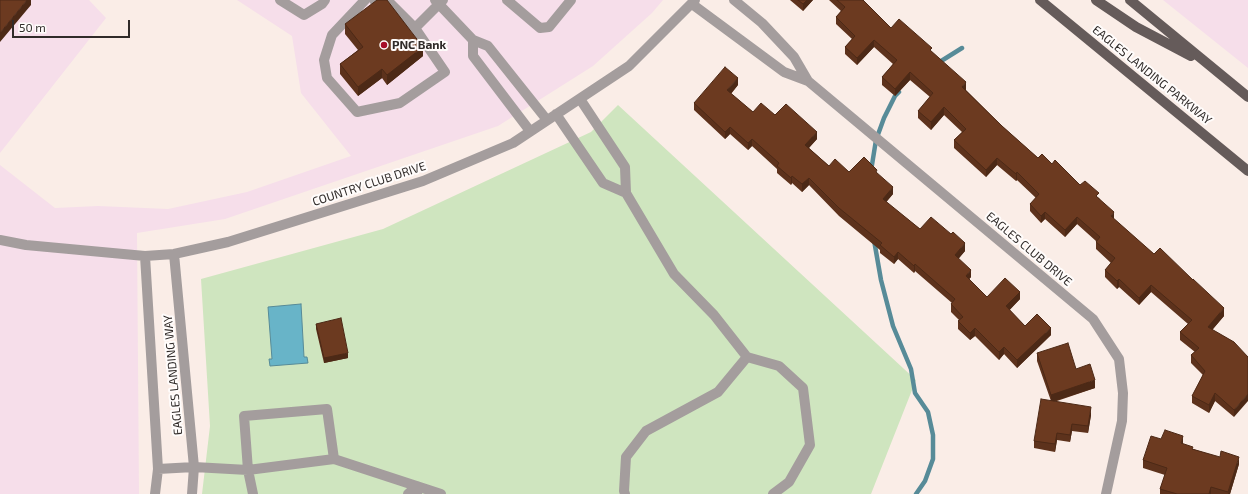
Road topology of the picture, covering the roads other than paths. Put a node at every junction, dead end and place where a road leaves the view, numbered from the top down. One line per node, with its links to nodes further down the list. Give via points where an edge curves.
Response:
1 (280, 0): 2 (street, via 304,15)
2 (325, 0)
3 (365, 0): 13 (street, via 332,35 324,60 327,78 357,112 400,103 445,72)
4 (374, 0): 13 (street, via 391,4)
5 (507, 0): 6 (street, via 540,28 549,27)
6 (571, 0)
7 (734, 0): 16 (street, via 762,23 794,57)
8 (1040, 0): 22 (main road, EAGLES LANDING PARKWAY)
9 (1096, 0): 15 (main road, via 1136,26)
10 (1130, 0): 15 (main road)
11 (439, 2): 13 (street); 14 (street)
12 (694, 2): 16 (street, via 784,72); 18 (street, COUNTRY CLUB DRIVE, via 629,66)
13 (415, 28)
14 (472, 40): 20 (street, via 488,46); 21 (street, via 473,56)
15 (1210, 66): 17 (main road)
16 (808, 81): 40 (street, EAGLES CLUB DRIVE, via 1092,319 1119,359 1123,393 1122,421)
17 (1248, 97)
18 (580, 99): 19 (street, COUNTRY CLUB DRIVE); 23 (street, via 625,167)
19 (556, 114): 20 (street, COUNTRY CLUB DRIVE); 23 (street, via 603,183)
20 (547, 120): 21 (street, COUNTRY CLUB DRIVE)
21 (530, 131): 25 (street, COUNTRY CLUB DRIVE, via 513,143 423,181 228,242)
22 (1248, 171)
23 (626, 193): 27 (street, via 674,274 714,315)
24 (0, 240): 26 (street, COUNTRY CLUB DRIVE, via 26,245)
25 (174, 254): 26 (street, COUNTRY CLUB DRIVE); 29 (street, EAGLES LANDING WAY)
26 (146, 256): 30 (street, EAGLES LANDING WAY)
27 (747, 357): 38 (street, via 718,392 646,431 626,457); 39 (street, via 779,366 803,388 810,445 790,482)
28 (334, 459): 31 (street); 31 (street, via 327,409 244,416); 32 (street)
29 (194, 467): 30 (street); 31 (street); 34 (street, EAGLES LANDING WAY)
30 (158, 468): 33 (street, EAGLES LANDING WAY)
31 (248, 470): 35 (street)
32 (417, 490): 36 (street); 37 (street)
33 (155, 494)
34 (192, 494)
35 (252, 494)
36 (408, 494)
37 (441, 494)
38 (625, 494)
39 (773, 494)
40 (1106, 494)

